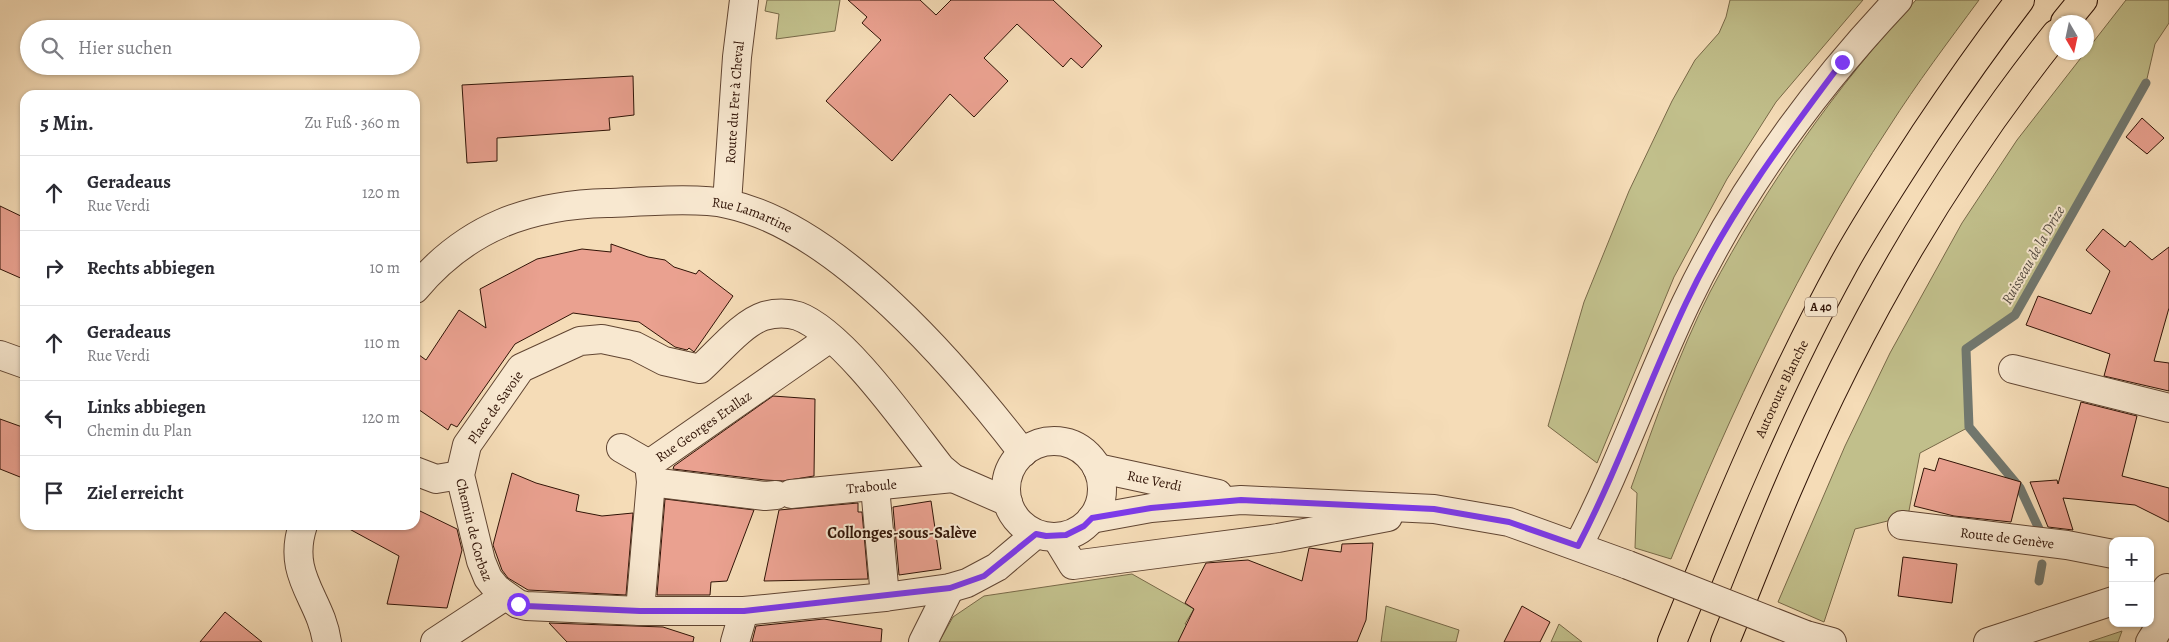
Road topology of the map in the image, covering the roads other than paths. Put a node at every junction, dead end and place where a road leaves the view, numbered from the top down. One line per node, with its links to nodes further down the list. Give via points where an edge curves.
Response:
1 (744, 0): 7 (street, Route du Fer à Cheval)
2 (1898, 0): 29 (street, via 1842,62 1736,212 1686,304 1603,498)
3 (2020, 0): 42 (highway, Autoroute Blanche / A 40, via 1984,46 1845,262 1795,357 1738,479)
4 (2083, 0): 5 (highway)
5 (2071, 15)
6 (2049, 43): 43 (highway, via 1941,196 1889,285 1788,487)
7 (727, 203): 8 (street, Rue Lamartine, via 590,203 534,211 483,231 442,260); 15 (street, Rue Lamartine, via 791,229 834,257 868,285 927,339)
8 (420, 284)
9 (830, 338): 18 (street, Rue Georges Etallaz); 19 (street, Place de Savoie, via 809,322 790,314 772,314 750,323 700,369 688,372 635,346 602,339 580,341 521,368 479,449); 20 (street, via 842,347)
10 (0, 355): 11 (street)
11 (20, 362)
12 (2013, 369): 13 (street)
13 (2169, 408)
14 (622, 448): 18 (street)
15 (1023, 453): 16 (street, via 1034,446 1058,441 1081,450); 23 (street, via 1010,470 1006,491)
16 (1097, 468): 22 (street, Rue Verdi); 25 (street, via 1101,499)
17 (420, 473): 19 (street, Chemin de Corbaz, via 436,479)
18 (650, 473): 21 (street, Traboule, via 765,496); 36 (street, Rue Georges Etallaz)
19 (460, 475): 33 (street, Chemin de Corbaz, via 481,561 488,578)
20 (953, 478): 21 (street, Traboule); 23 (street)
21 (875, 487): 34 (street)
22 (1241, 500): 24 (street, Rue Verdi); 25 (street, Rue Verdi, via 1151,508)
23 (1008, 502): 28 (street, via 1018,521)
24 (1434, 509): 28 (street, via 1278,538 1073,566); 29 (street, Rue Verdi, via 1509,522)
25 (1092, 518): 28 (street, via 1076,531)
26 (1902, 526): 30 (street, Route de Genève, via 2068,545)
27 (302, 530): 38 (street, via 298,549 302,578)
28 (1046, 535): 31 (street, via 984,576)
29 (1578, 546): 44 (street, Rue Verdi, bridge, via 1806,635)
30 (2109, 553)
31 (950, 588): 34 (street); 41 (street)
32 (2162, 589): 46 (street, via 2166,614)
33 (505, 596): 36 (street, via 526,606); 39 (street)
34 (885, 597): 37 (street)
35 (2109, 602): 45 (street)
36 (640, 611): 37 (street)
37 (744, 611): 40 (street)
38 (327, 642)
39 (436, 642)
40 (735, 642)
41 (923, 642)
42 (1672, 642)
43 (1725, 642)
44 (1832, 642)
45 (1988, 642)
46 (2150, 642)

